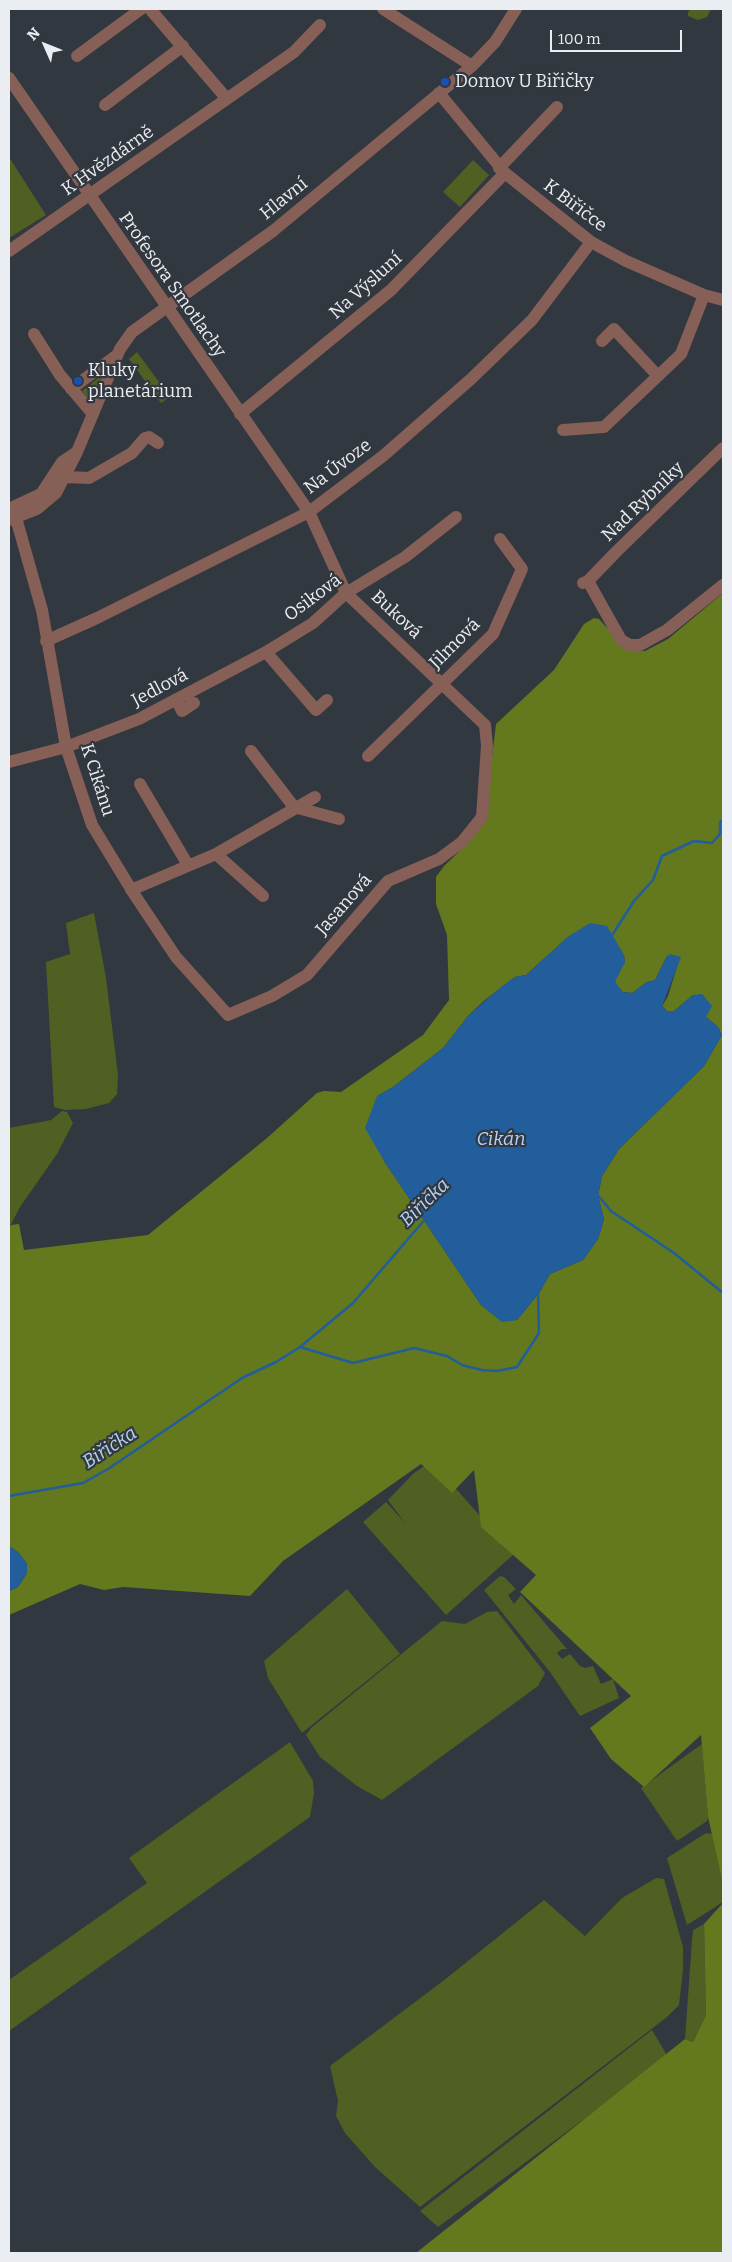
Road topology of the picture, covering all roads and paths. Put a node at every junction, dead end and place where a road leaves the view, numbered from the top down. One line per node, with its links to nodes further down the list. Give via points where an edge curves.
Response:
1 (141, 9): 7 (street)
2 (150, 9): 6 (street)
3 (383, 9): 8 (street)
4 (516, 9): 8 (street, Hlavní, via 495,42)
5 (320, 25): 11 (street, K Hvězdárně, via 294,52)
6 (183, 46): 11 (street); 12 (street)
7 (78, 56)
8 (472, 66): 10 (street, Hlavní)
9 (9, 78): 15 (street, Profesora Smotlachy)
10 (439, 93): 14 (street, K Biřičce); 20 (street, Hlavní, via 272,231)
11 (227, 100): 15 (street, K Hvězdárně)
12 (105, 105)
13 (557, 107): 14 (street, Na Výsluní)
14 (502, 170): 16 (street, K Biřičce); 27 (street, Na Výsluní, via 391,290)
15 (89, 195): 17 (street, K Hvězdárně); 20 (street, Profesora Smotlachy)
16 (591, 242): 18 (street, K Biřičce); 33 (street, Na Úvoze, via 532,320 472,379 383,456)
17 (9, 251)
18 (704, 295): 19 (street, K Biřičce); 24 (street, via 681,354)
19 (723, 300)
20 (166, 308): 23 (street, Hlavní, via 132,332); 27 (street, Profesora Smotlachy)
21 (34, 334): 25 (street)
22 (602, 341): 24 (street, via 614,329)
23 (117, 355): 25 (street, Hlavní); 26 (street, Hlavní)
24 (658, 376): 28 (street, via 604,427)
25 (71, 389): 26 (street)
26 (93, 414): 31 (street, Hlavní)
27 (240, 414): 33 (street, Profesora Smotlachy)
28 (563, 430)
29 (158, 443): 32 (street, via 145,438 132,453 89,478)
30 (723, 448): 37 (street, Nad Rybníky, via 585,582 622,640 630,645 640,645 667,630)
31 (77, 452): 32 (street, Hlavní); 34 (street, Hlavní, via 62,462 42,494)
32 (66, 477): 34 (street, Hlavní, via 48,502)
33 (308, 512): 38 (street, Buková); 39 (street, Na Úvoze)
34 (11, 516): 39 (street, K Cikánu, via 42,610)
35 (456, 517): 38 (street, Osiková, via 405,557)
36 (500, 540): 41 (street, Jilmová, via 522,569 493,634)
37 (723, 584)
38 (346, 593): 40 (street, Osiková, via 313,624); 41 (street, Buková)
39 (46, 641): 46 (street, K Cikánu)
40 (266, 652): 42 (street, Jedlová); 43 (street, via 316,710)
41 (442, 682): 45 (street, Buková); 48 (street, Jilmová)
42 (176, 699): 44 (street, via 182,711); 46 (street, Jedlová, via 139,719)
43 (327, 700)
44 (194, 703)
45 (485, 725): 58 (street, Jasanová, via 487,746 482,817 462,842 439,859 388,881 307,976 272,996)
46 (66, 747): 49 (street, Jedlová); 56 (street, K Cikánu, via 92,825)
47 (251, 751): 52 (street)
48 (368, 756)
49 (9, 762)
50 (140, 784): 55 (street)
51 (315, 797): 52 (street)
52 (294, 807): 53 (street); 54 (street)
53 (339, 818)
54 (216, 854): 55 (street); 57 (street)
55 (188, 865): 56 (street)
56 (131, 890): 58 (street, K Cikánu, via 176,957)
57 (263, 896)
58 (228, 1014)

